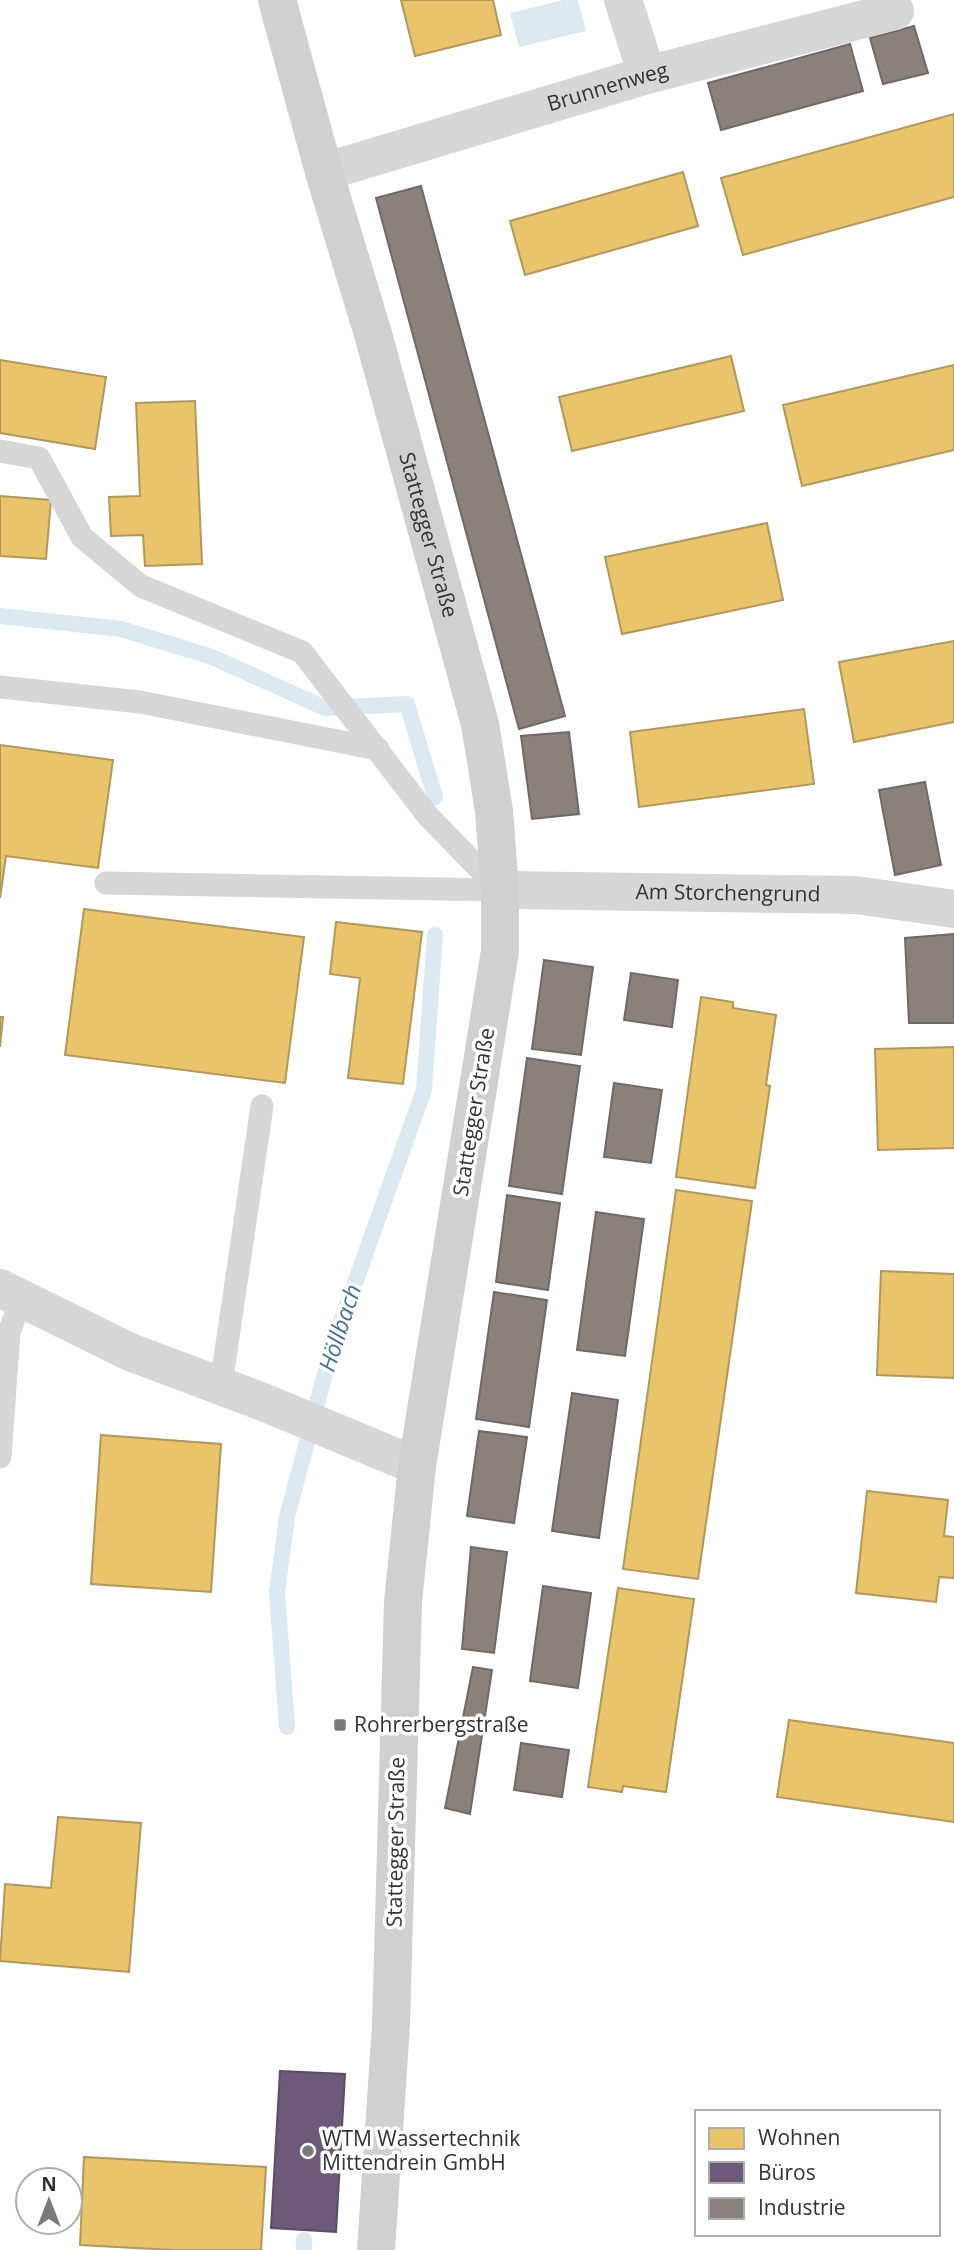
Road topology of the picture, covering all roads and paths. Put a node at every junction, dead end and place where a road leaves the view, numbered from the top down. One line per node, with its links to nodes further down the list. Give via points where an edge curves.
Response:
1 (277, 0): 5 (main road, Stattegger Straße)
2 (623, 0): 4 (street)
3 (895, 11): 4 (street, Brunnenweg)
4 (647, 75): 5 (street, Brunnenweg)
5 (324, 172): 10 (main road, Stattegger Straße, via 480,724)
6 (0, 451): 8 (lane, via 39,458 82,537 141,586 302,652)
7 (0, 687): 8 (lane, via 140,702)
8 (379, 749): 10 (lane, via 428,816)
9 (106, 883): 10 (lane)
10 (500, 890): 11 (street, Am Storchengrund, via 856,895); 16 (main road, Stattegger Straße, via 500,951)
11 (954, 909)
12 (262, 1106): 14 (lane)
13 (10, 1293): 14 (street, via 130,1352); 15 (lane)
14 (221, 1385): 16 (street)
15 (0, 1457)
16 (417, 1466): 17 (main road, Stattegger Straße, via 402,1602 391,2025)
17 (376, 2250)

